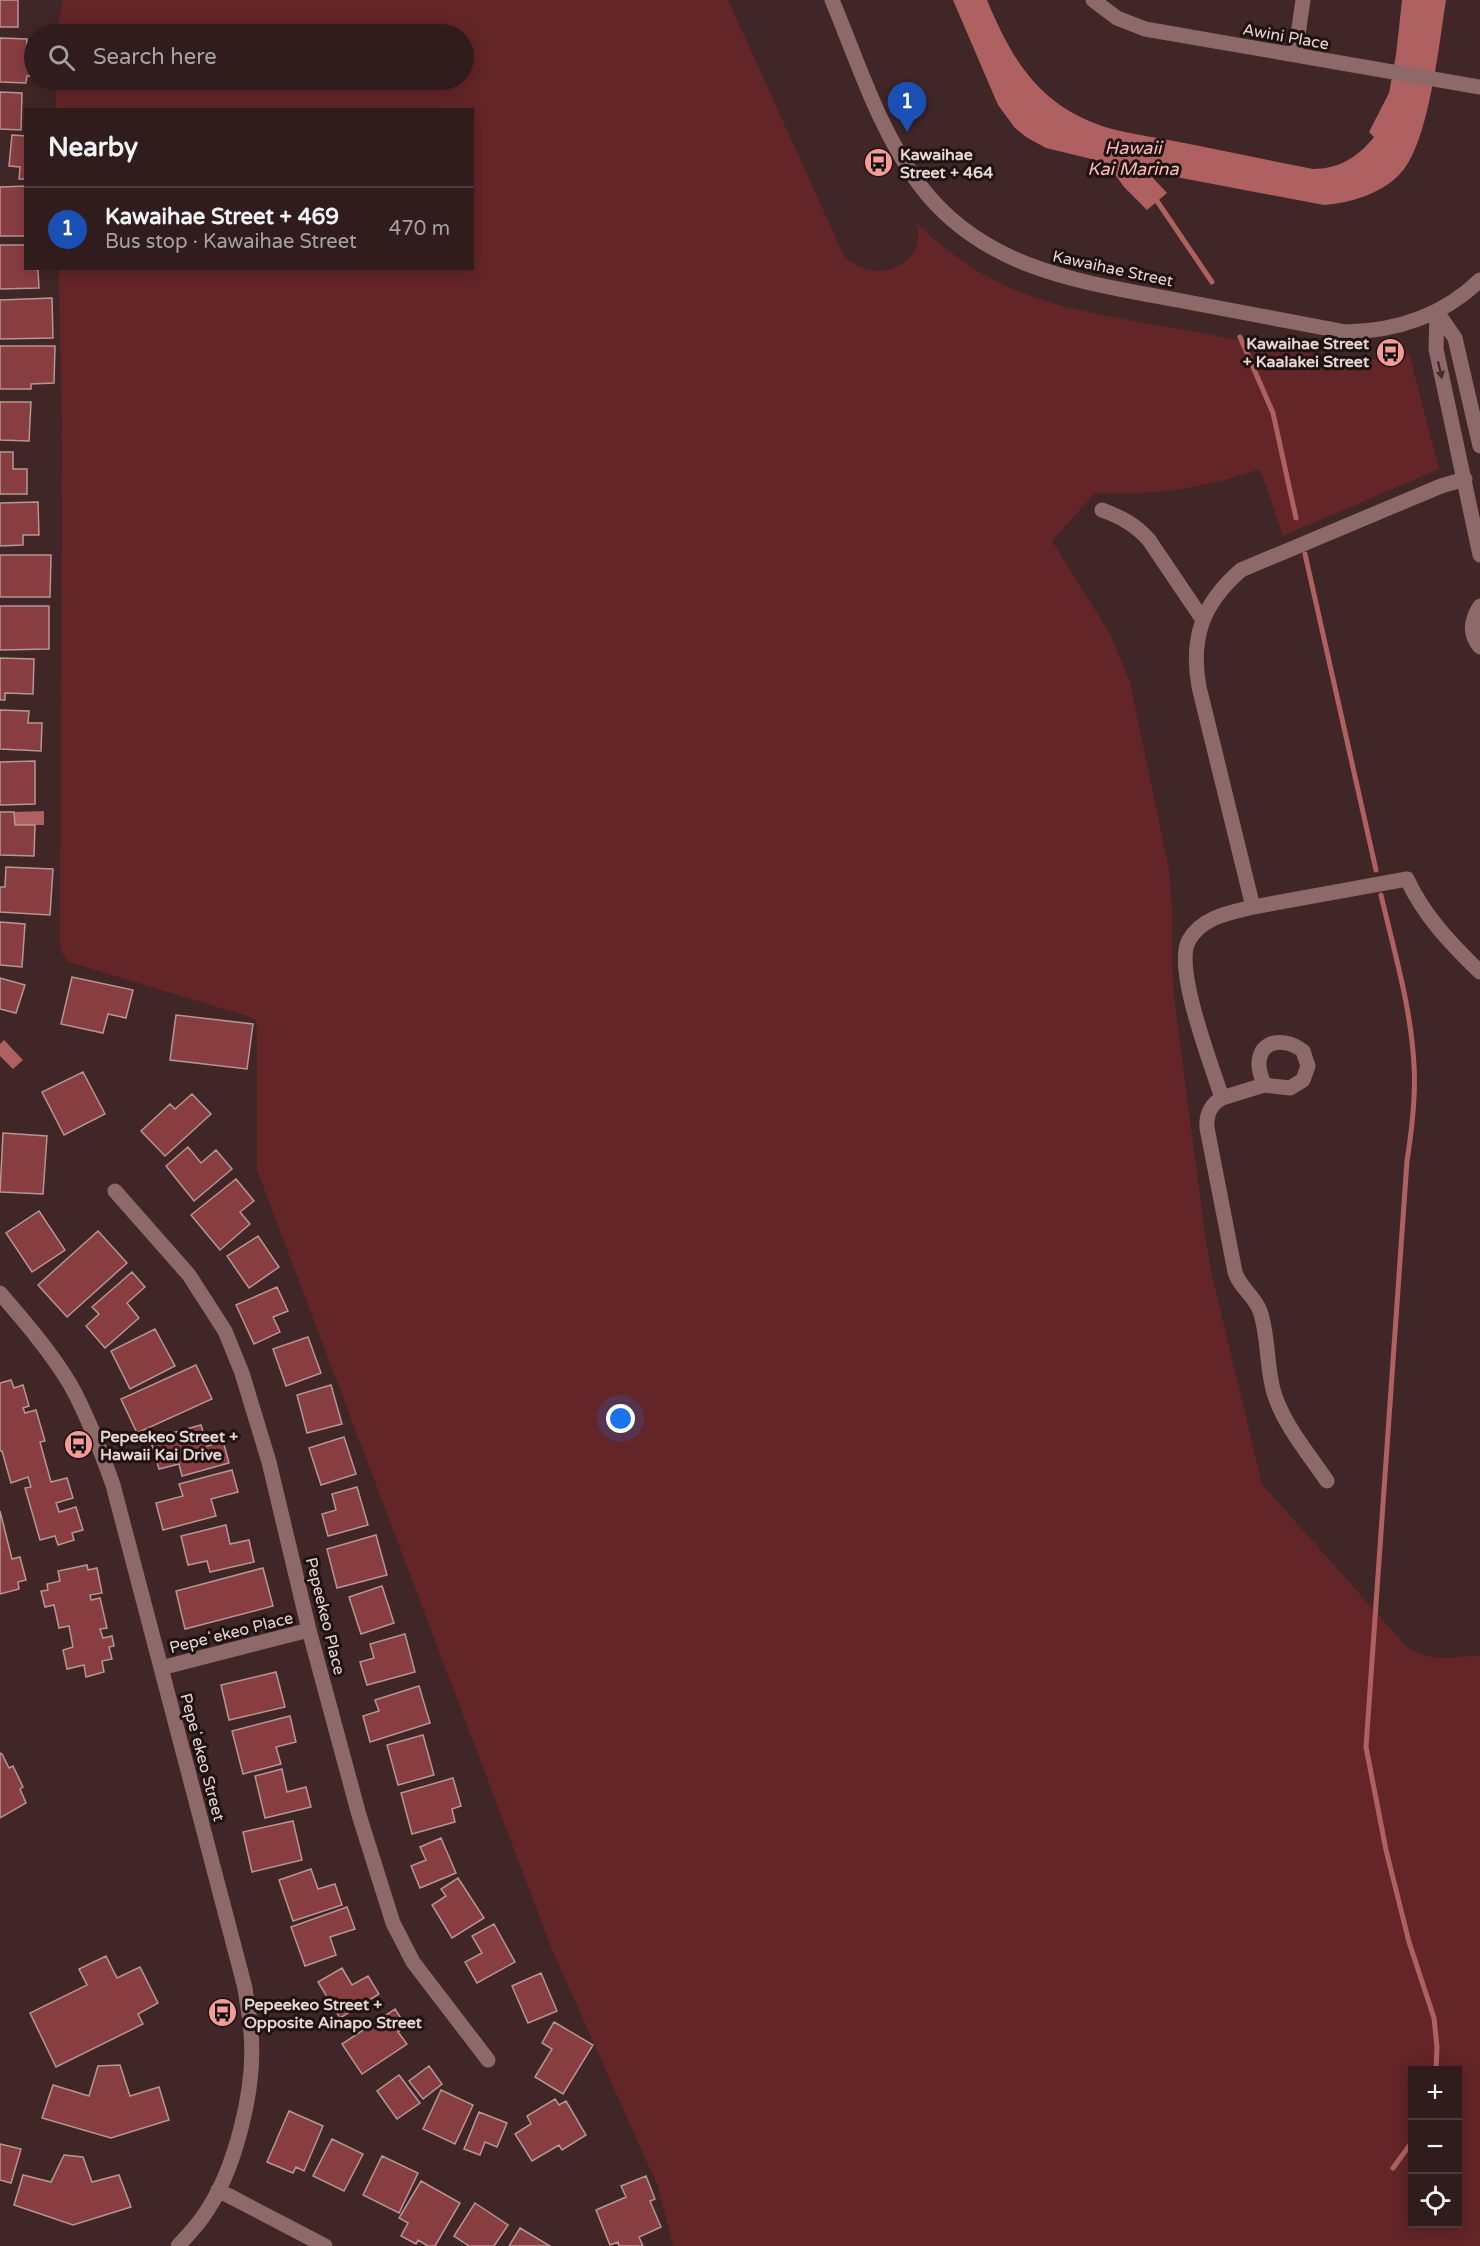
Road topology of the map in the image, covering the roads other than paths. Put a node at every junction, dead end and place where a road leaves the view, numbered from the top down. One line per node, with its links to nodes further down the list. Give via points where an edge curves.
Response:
1 (832, 0): 7 (street, Kawaihae Street, via 892,141 920,184 955,221 999,252 1077,282 1346,332 1390,329)
2 (1094, 0): 4 (street, Awini Place, via 1117,18 1145,29)
3 (1303, 0): 4 (street)
4 (1294, 55): 5 (street, Awini Place)
5 (1480, 87)
6 (1480, 280): 7 (street, Kawaihae Street)
7 (1437, 312): 8 (street, via 1455,338); 9 (street, one-way to 9, via 1436,349)
8 (1480, 446)
9 (1465, 479): 11 (street); 13 (street, via 1241,570 1215,595)
10 (1102, 510): 13 (street, via 1140,530)
11 (1480, 555)
12 (1480, 606): 14 (street, via 1472,623 1472,633)
13 (1203, 620): 15 (street, via 1197,640 1196,671)
14 (1480, 647)
15 (1253, 907): 16 (street, via 1407,879 1436,927); 18 (street, via 1209,920 1189,940 1184,958 1187,983)
16 (1480, 972)
17 (1264, 1085): 17 (street, via 1258,1064 1263,1050 1276,1042 1292,1044 1303,1051 1308,1066 1303,1080 1290,1088); 18 (street)
18 (1222, 1098): 21 (street, via 1211,1107 1207,1120 1236,1276 1261,1314 1271,1382 1280,1408)
19 (115, 1191): 22 (street, Pepeekeo Place, via 189,1275 225,1330 269,1462)
20 (0, 1293): 23 (street, Pepeʻekeo Street, via 49,1352 97,1441 113,1485)
21 (1326, 1481)
22 (309, 1630): 23 (street, Pepeʻekeo Place); 24 (street, Pepeekeo Place, via 393,1923 413,1962)
23 (161, 1668): 25 (street, Pepeʻekeo Street, via 244,1988 251,2034 251,2068 241,2132)
24 (488, 2060)
25 (218, 2190): 26 (street, Pepeʻekeo Street, via 202,2218); 27 (street)
26 (178, 2246)
27 (325, 2246)

